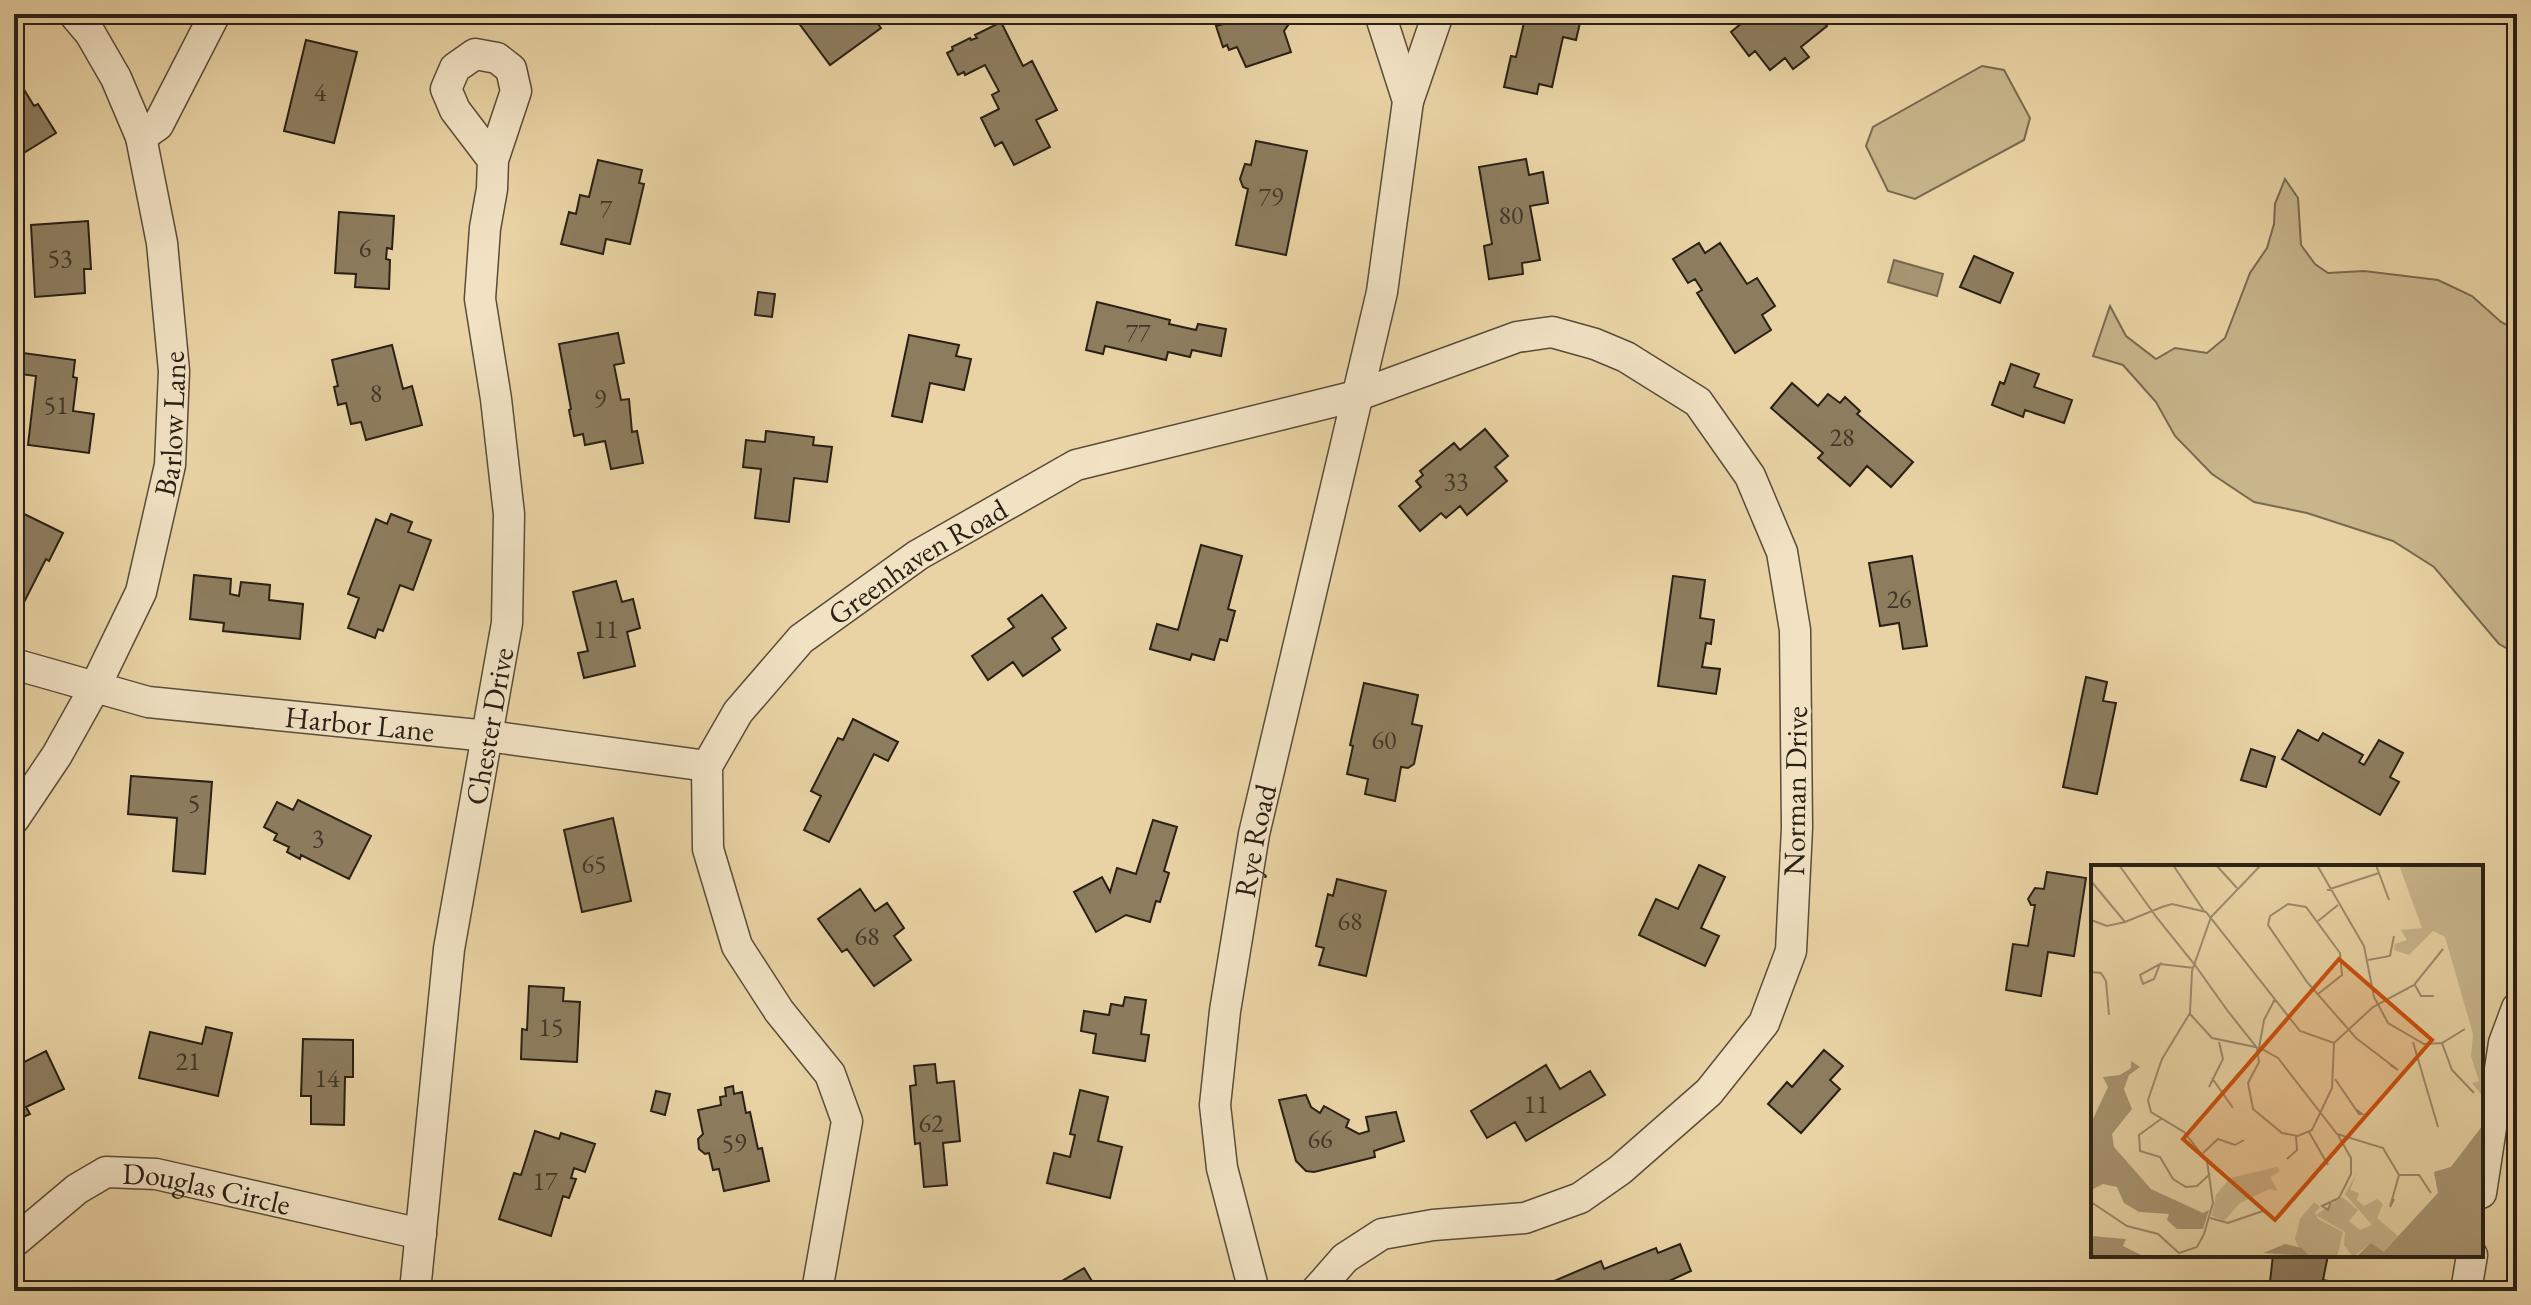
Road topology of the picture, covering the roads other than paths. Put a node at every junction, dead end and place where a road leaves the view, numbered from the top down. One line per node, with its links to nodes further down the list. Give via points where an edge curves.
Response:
1 (74, 14): 6 (street, Barlow Lane, via 116,78)
2 (215, 14): 6 (street, via 158,125)
3 (1380, 14): 5 (street)
4 (1438, 14): 5 (street)
5 (1408, 101): 8 (street, via 1382,292)
6 (141, 137): 10 (street, Barlow Lane, via 162,243 173,357 170,465 141,592)
7 (493, 160): 11 (street, Chester Drive, via 480,299 509,514 507,623)
8 (1356, 396): 12 (street, Greenhaven Road, via 1076,465 942,541 801,639 738,712); 22 (street, Rye Road, via 1254,834 1225,1011 1215,1105 1222,1168); 23 (street, Norman Drive, via 1517,337 1552,332 1626,357 1698,402 1750,476 1782,552 1795,630 1796,844 1791,951 1764,1023 1709,1092 1580,1198 1525,1218 1382,1234 1345,1258)
9 (14, 664): 10 (street, Harbor Lane)
10 (95, 687): 11 (street, Harbor Lane, via 148,702); 13 (street, Barlow Lane)
11 (488, 736): 12 (street, Harbor Lane); 17 (street, Chester Drive, via 449,949)
12 (707, 766): 21 (street, via 708,849 737,946 779,1011 830,1074 847,1121)
13 (14, 819)
14 (2517, 1008): 15 (street)
15 (2492, 1042): 16 (street)
16 (2483, 1166)
17 (421, 1234): 18 (street, Douglas Circle, via 156,1174 106,1172 77,1189); 20 (street, Chester Drive)
18 (14, 1242)
19 (2472, 1257): 24 (street)
20 (415, 1291)
21 (817, 1291)
22 (1254, 1291)
23 (1316, 1291)
24 (2466, 1291)

